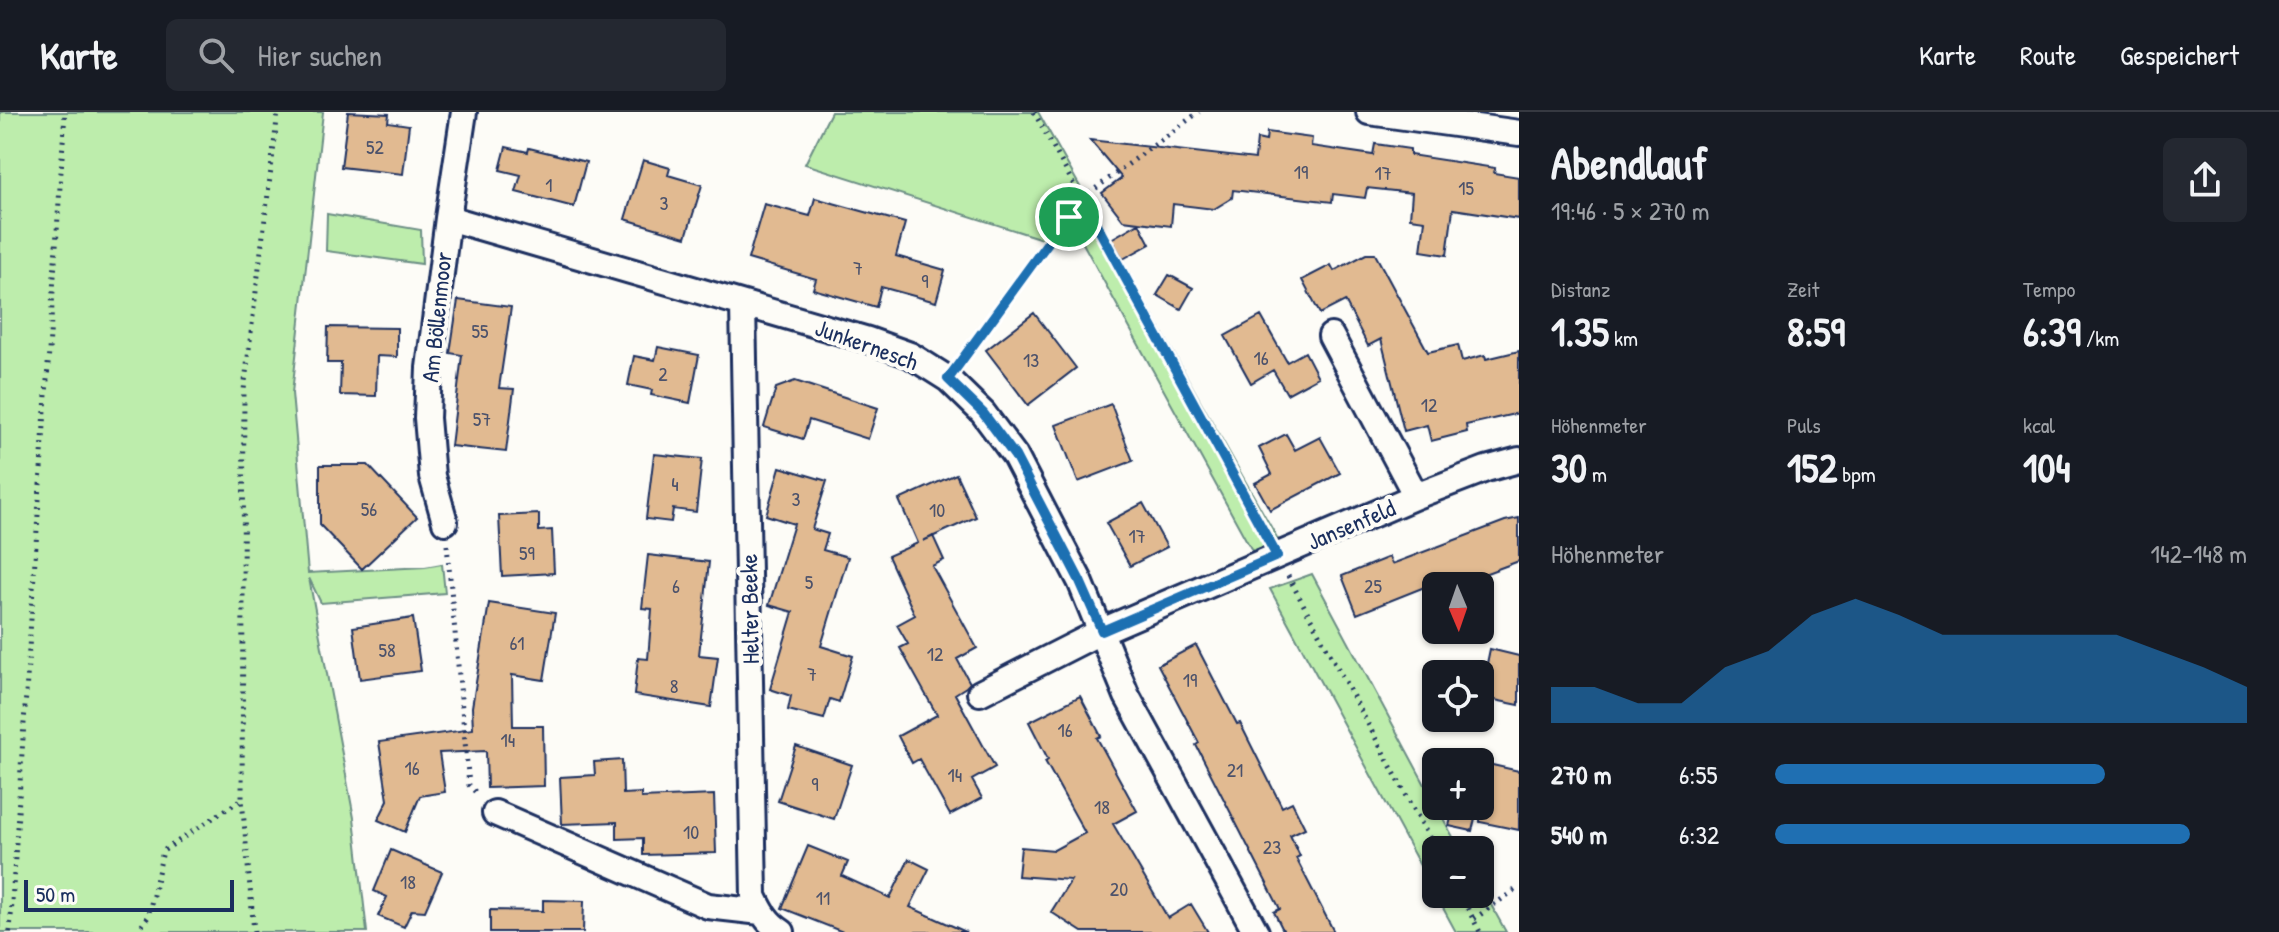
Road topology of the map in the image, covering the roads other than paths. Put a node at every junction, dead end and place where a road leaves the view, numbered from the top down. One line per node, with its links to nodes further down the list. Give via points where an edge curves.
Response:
1 (464, 112): 4 (street, Am Böllenmoor)
2 (1369, 112): 3 (street)
3 (1519, 133)
4 (448, 218): 5 (street, Junkernesch); 9 (street, Am Böllenmoor, via 427,418 432,476)
5 (743, 305): 10 (street, Junkernesch, via 910,355 948,379 983,413 1015,456); 13 (street, Helter Beeke, via 754,896)
6 (1331, 336): 8 (street, Jansenfeld)
7 (1519, 460): 8 (street, Jansenfeld)
8 (1416, 496): 10 (street, Jansenfeld)
9 (445, 522)
10 (1102, 631): 11 (street, Jansenfeld); 15 (street, Junkernesch, via 1127,696)
11 (980, 693)
12 (495, 813): 13 (street, via 708,906)
13 (761, 912): 14 (street)
14 (782, 932)
15 (1256, 932)

